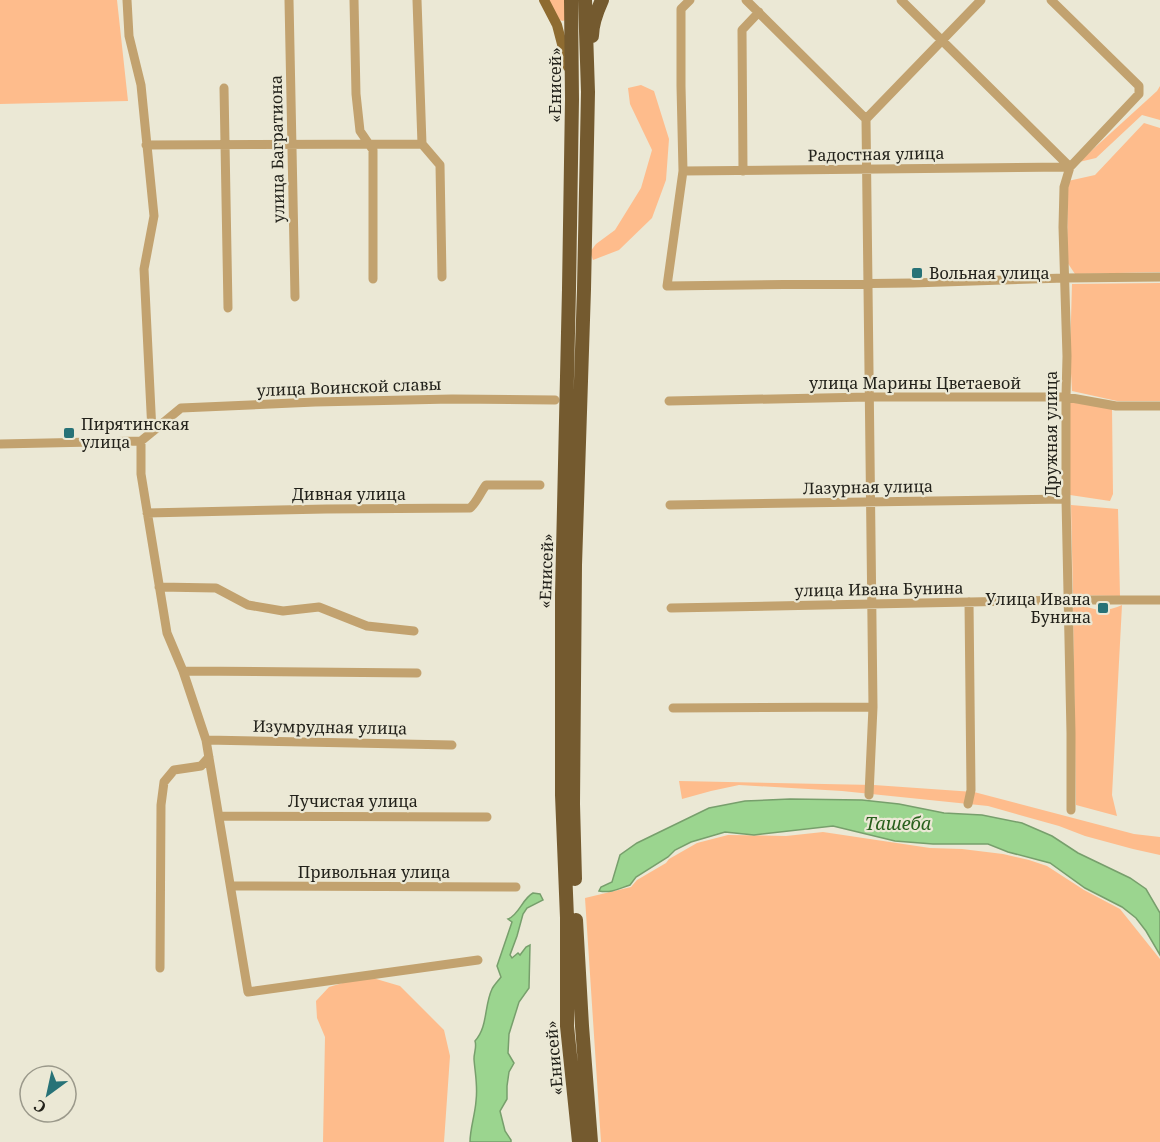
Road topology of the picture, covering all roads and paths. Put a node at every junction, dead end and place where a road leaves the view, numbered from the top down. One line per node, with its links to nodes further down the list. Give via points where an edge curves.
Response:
1 (127, 0): 23 (street)
2 (289, 0): 21 (street, улица Багратиона)
3 (354, 0): 20 (street, via 356,94 360,131)
4 (417, 0): 22 (street)
5 (544, 0): 18 (main road, via 557,25)
6 (571, 0): 18 (highway, «Енисей»)
7 (585, 0): 17 (highway, «Енисей»)
8 (602, 0): 17 (highway, via 592,29)
9 (690, 0): 27 (street, via 681,9)
10 (746, 0): 14 (street)
11 (901, 0): 15 (street)
12 (981, 0): 15 (street)
13 (1051, 0): 25 (street, via 1139,86 1139,94)
14 (759, 12): 19 (street); 28 (street, via 742,30)
15 (942, 40): 19 (street); 25 (street)
16 (224, 88): 24 (street)
17 (588, 92): 73 (highway, «Енисей», via 575,565 573,804 576,935)
18 (572, 99): 72 (highway, «Енисей», via 562,795 567,1026)
19 (866, 118): 26 (street)
20 (369, 143): 21 (street); 22 (street); 32 (street, via 373,150)
21 (292, 144): 24 (street); 34 (street, улица Багратиона)
22 (422, 144): 29 (street, via 440,165)
23 (146, 145): 24 (street); 41 (street, via 154,216 144,269)
24 (225, 145): 35 (street)
25 (1070, 167): 26 (street, Радостная улица); 31 (street, Дружная улица, via 1063,200)
26 (867, 169): 28 (street, Радостная улица); 33 (street)
27 (683, 171): 28 (street, Радостная улица); 33 (street, via 667,286)
28 (743, 171)
29 (442, 277)
30 (1160, 277): 31 (street)
31 (1065, 278): 33 (street); 37 (street, Дружная улица)
32 (373, 279)
33 (867, 284): 36 (street)
34 (295, 297)
35 (228, 308)
36 (869, 397): 37 (street, улица Марины Цветаевой); 39 (street, улица Марины Цветаевой); 46 (street)
37 (1066, 397): 40 (street, улица Марины Цветаевой, via 1116,406); 45 (street, Дружная улица)
38 (555, 400): 41 (street, улица Воинской славы, via 326,401 181,408)
39 (669, 401)
40 (1160, 406)
41 (152, 432): 42 (street, улица Воинской славы)
42 (141, 441): 43 (street); 48 (street)
43 (0, 444)
44 (540, 485): 48 (street, Дивная улица, via 486,485 470,508)
45 (1066, 499): 46 (street, Лазурная улица); 50 (street, Дружная улица)
46 (870, 503): 47 (street, Лазурная улица); 53 (street)
47 (670, 505)
48 (147, 513): 49 (street)
49 (159, 587): 55 (street, via 216,588 248,605 284,611 319,607 367,626); 56 (street, via 167,633)
50 (1068, 600): 51 (street, улица Ивана Бунина); 52 (street, улица Ивана Бунина); 65 (street, Дружная улица)
51 (1160, 600)
52 (969, 602): 53 (street, улица Ивана Бунина); 64 (street)
53 (871, 604): 54 (street, улица Ивана Бунина); 59 (street)
54 (671, 609)
55 (414, 631)
56 (183, 671): 57 (street); 60 (street)
57 (417, 673)
58 (673, 708): 59 (street)
59 (873, 708): 63 (street)
60 (206, 740): 61 (street, Изумрудная улица); 62 (street)
61 (452, 745)
62 (209, 757): 66 (street); 71 (street, via 201,766 174,770 164,782)
63 (869, 795)
64 (968, 804)
65 (1071, 810)
66 (219, 816): 67 (street, Лучистая улица); 68 (street)
67 (487, 817)
68 (231, 886): 69 (street, Привольная улица); 70 (street, via 248,992)
69 (516, 888)
70 (478, 960)
71 (160, 968)
72 (579, 1142)
73 (591, 1142)

